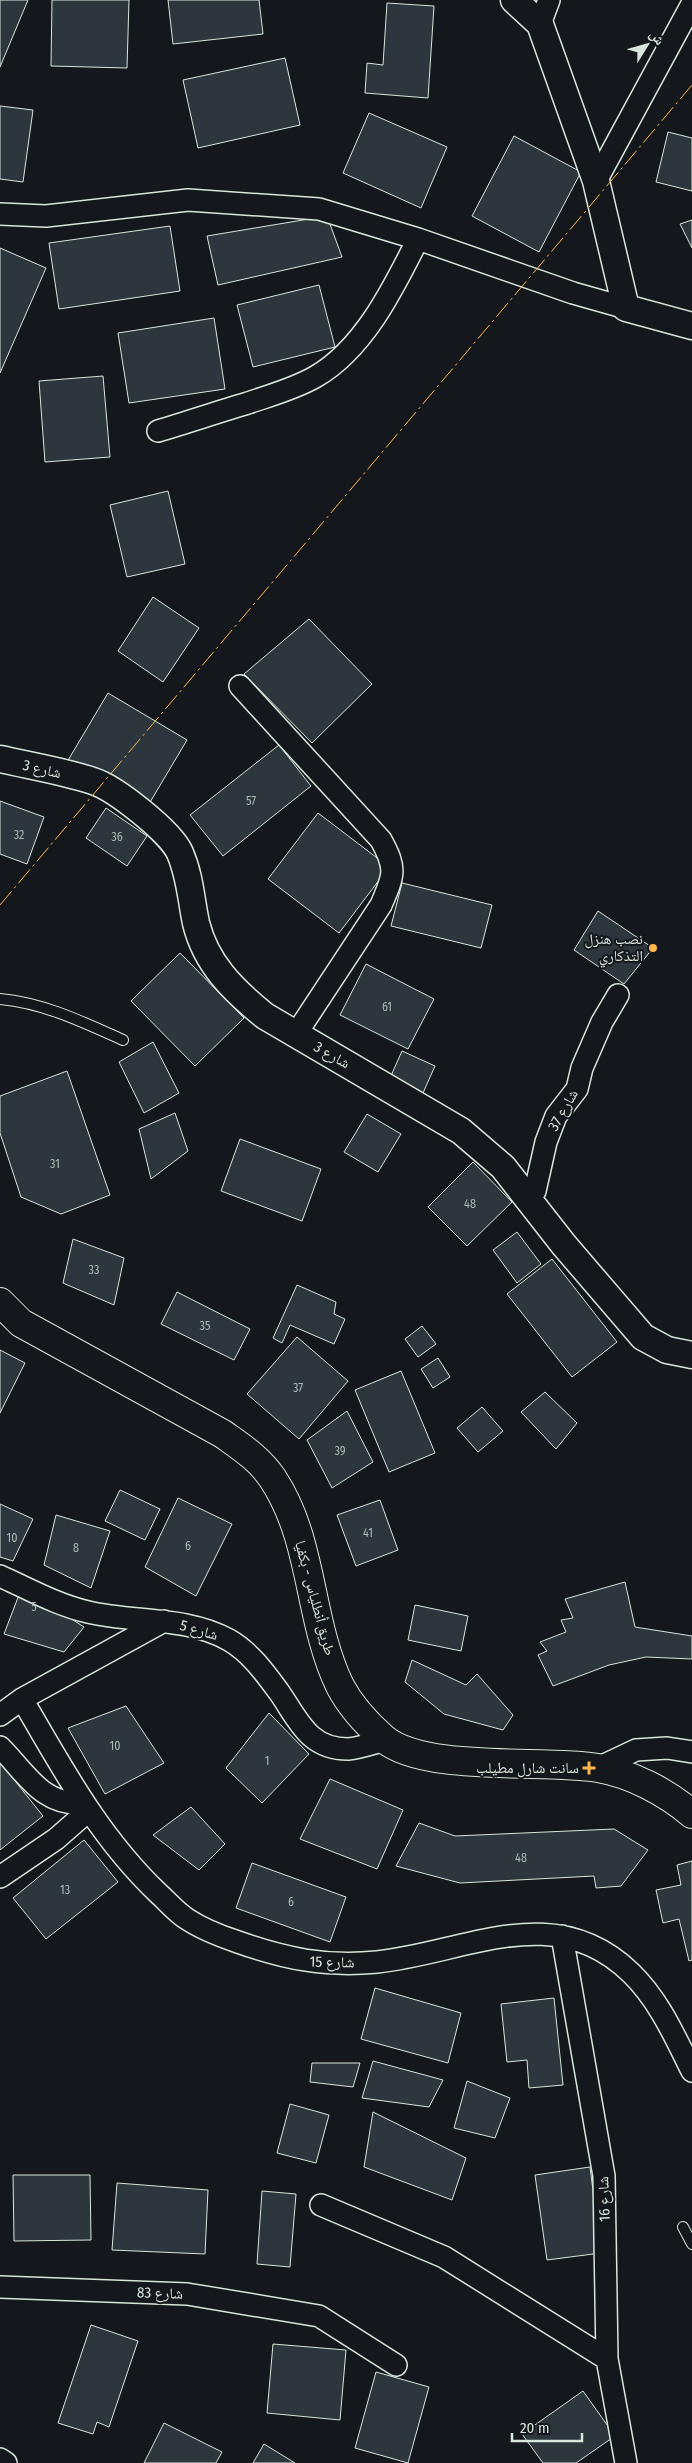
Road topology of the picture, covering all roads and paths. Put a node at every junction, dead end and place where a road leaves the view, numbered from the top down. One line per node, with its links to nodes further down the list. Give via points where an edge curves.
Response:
1 (514, 0): 4 (street)
2 (549, 0): 4 (street)
3 (692, 4): 5 (street)
4 (540, 24): 5 (street)
5 (596, 182): 8 (street)
6 (0, 214): 7 (street, via 46,216 188,200 319,209)
7 (418, 239): 8 (street); 10 (street, via 374,320 340,358 317,376 293,388)
8 (626, 308): 9 (street)
9 (692, 326)
10 (158, 431)
11 (240, 686): 15 (street, via 381,840 393,865 391,882 381,905)
12 (0, 759): 15 (street, شارع 3, via 95,781 169,834 189,876 196,924 208,956 239,995 265,1016)
13 (618, 995): 17 (street, شارع 37, via 602,1022 582,1068 577,1089 556,1116 546,1142 535,1190)
14 (0, 998): 16 (lane, via 59,1012)
15 (296, 1034): 17 (street, شارع 3, via 461,1131 503,1168)
16 (123, 1040)
17 (527, 1198): 19 (street, شارع 3, via 643,1337 667,1350)
18 (0, 1302): 24 (highway, طريق أنطلياس - بكفيا, via 20,1323 223,1434 250,1453 273,1478 294,1518 324,1641 340,1686 360,1717)
19 (692, 1355)
20 (0, 1576): 21 (street, شارع 5, via 69,1608)
21 (164, 1621): 22 (street); 24 (street, شارع 5, via 214,1633 243,1650 260,1666 295,1719 313,1739 326,1746 349,1749)
22 (22, 1700): 23 (street); 28 (street, شارع 15)
23 (0, 1716)
24 (386, 1740): 27 (highway, طريق أنطلياس - بكفيا, via 410,1752 450,1760)
25 (0, 1747): 28 (street, via 40,1792 59,1801)
26 (692, 1752): 27 (street, via 667,1748 636,1750)
27 (598, 1768): 29 (highway, طريق أنطلياس - بكفيا, via 641,1782 677,1801)
28 (86, 1807): 30 (street, via 56,1839); 31 (street, شارع 15, via 145,1880 186,1919 227,1939 274,1955 306,1962 378,1962 502,1935)
29 (692, 1814)
30 (0, 1877)
31 (562, 1936): 32 (street, شارع 15, via 587,1943 632,1973 654,2000); 37 (street, شارع 16, via 604,2176)
32 (692, 2071)
33 (321, 2205): 37 (street, via 444,2257)
34 (683, 2227): 35 (lane)
35 (692, 2244)
36 (0, 2287): 38 (street, شارع 83, via 187,2294 319,2316)
37 (607, 2359): 41 (street, شارع 16)
38 (396, 2365)
39 (0, 2459): 40 (street)
40 (6, 2463)
41 (626, 2463)

